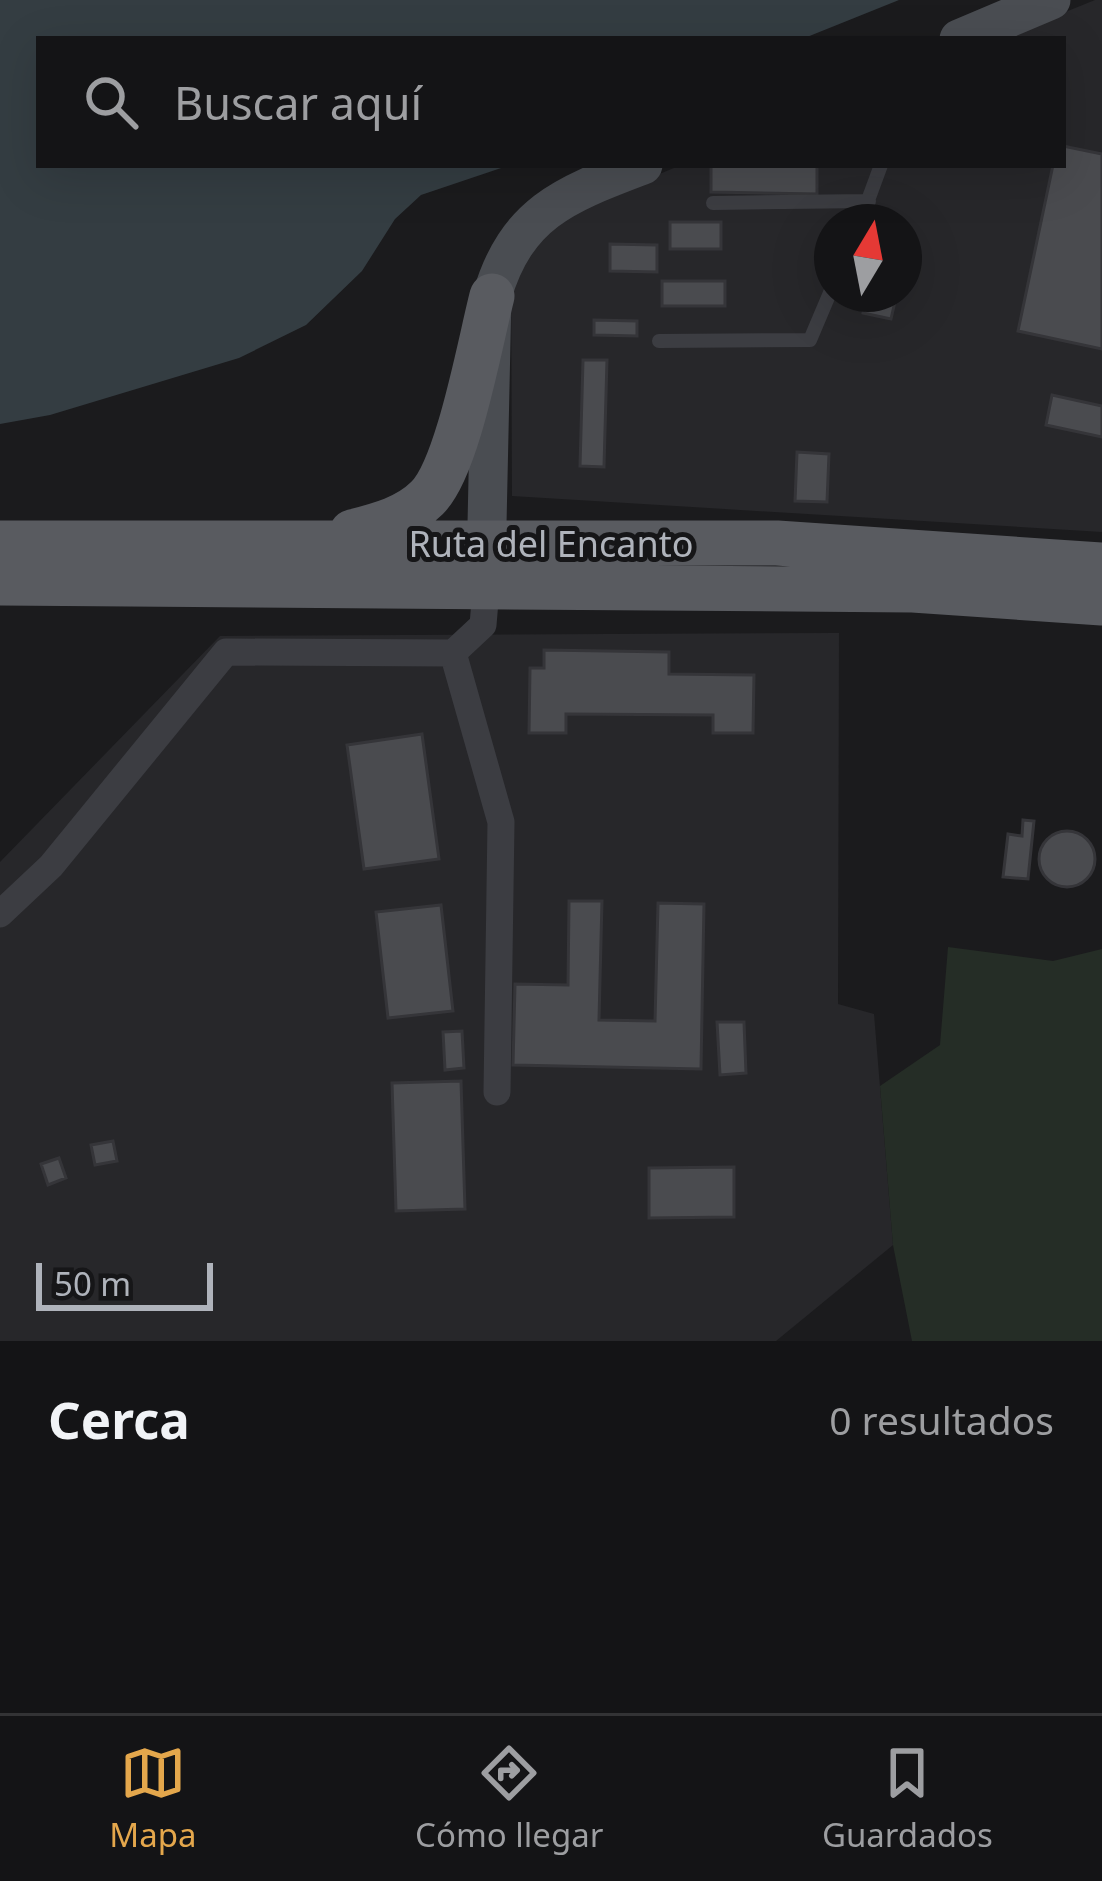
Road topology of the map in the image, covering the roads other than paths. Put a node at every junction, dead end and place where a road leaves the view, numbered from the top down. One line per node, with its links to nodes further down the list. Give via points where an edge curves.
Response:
1 (1051, 0): 2 (street)
2 (966, 36)
3 (635, 168): 8 (street, via 561,197 533,220 501,265)
4 (880, 168): 5 (lane)
5 (869, 201): 6 (lane); 7 (lane)
6 (713, 203)
7 (868, 204)
8 (492, 296): 12 (main road, via 458,426 430,496 402,517); 14 (street)
9 (822, 312): 10 (lane, via 810,340)
10 (658, 341)
11 (0, 543): 12 (main road, Ruta del Encanto)
12 (308, 543): 14 (main road, Ruta del Encanto)
13 (1102, 565): 14 (main road, Ruta del Encanto, via 777,543)
14 (486, 567): 15 (main road, Ruta del Encanto); 16 (main road, Ruta del Encanto); 17 (street, via 483,625)
15 (0, 583)
16 (1102, 603)
17 (453, 652): 18 (street, via 226,652 51,866); 19 (street, via 501,821)
18 (0, 914)
19 (497, 1092)

